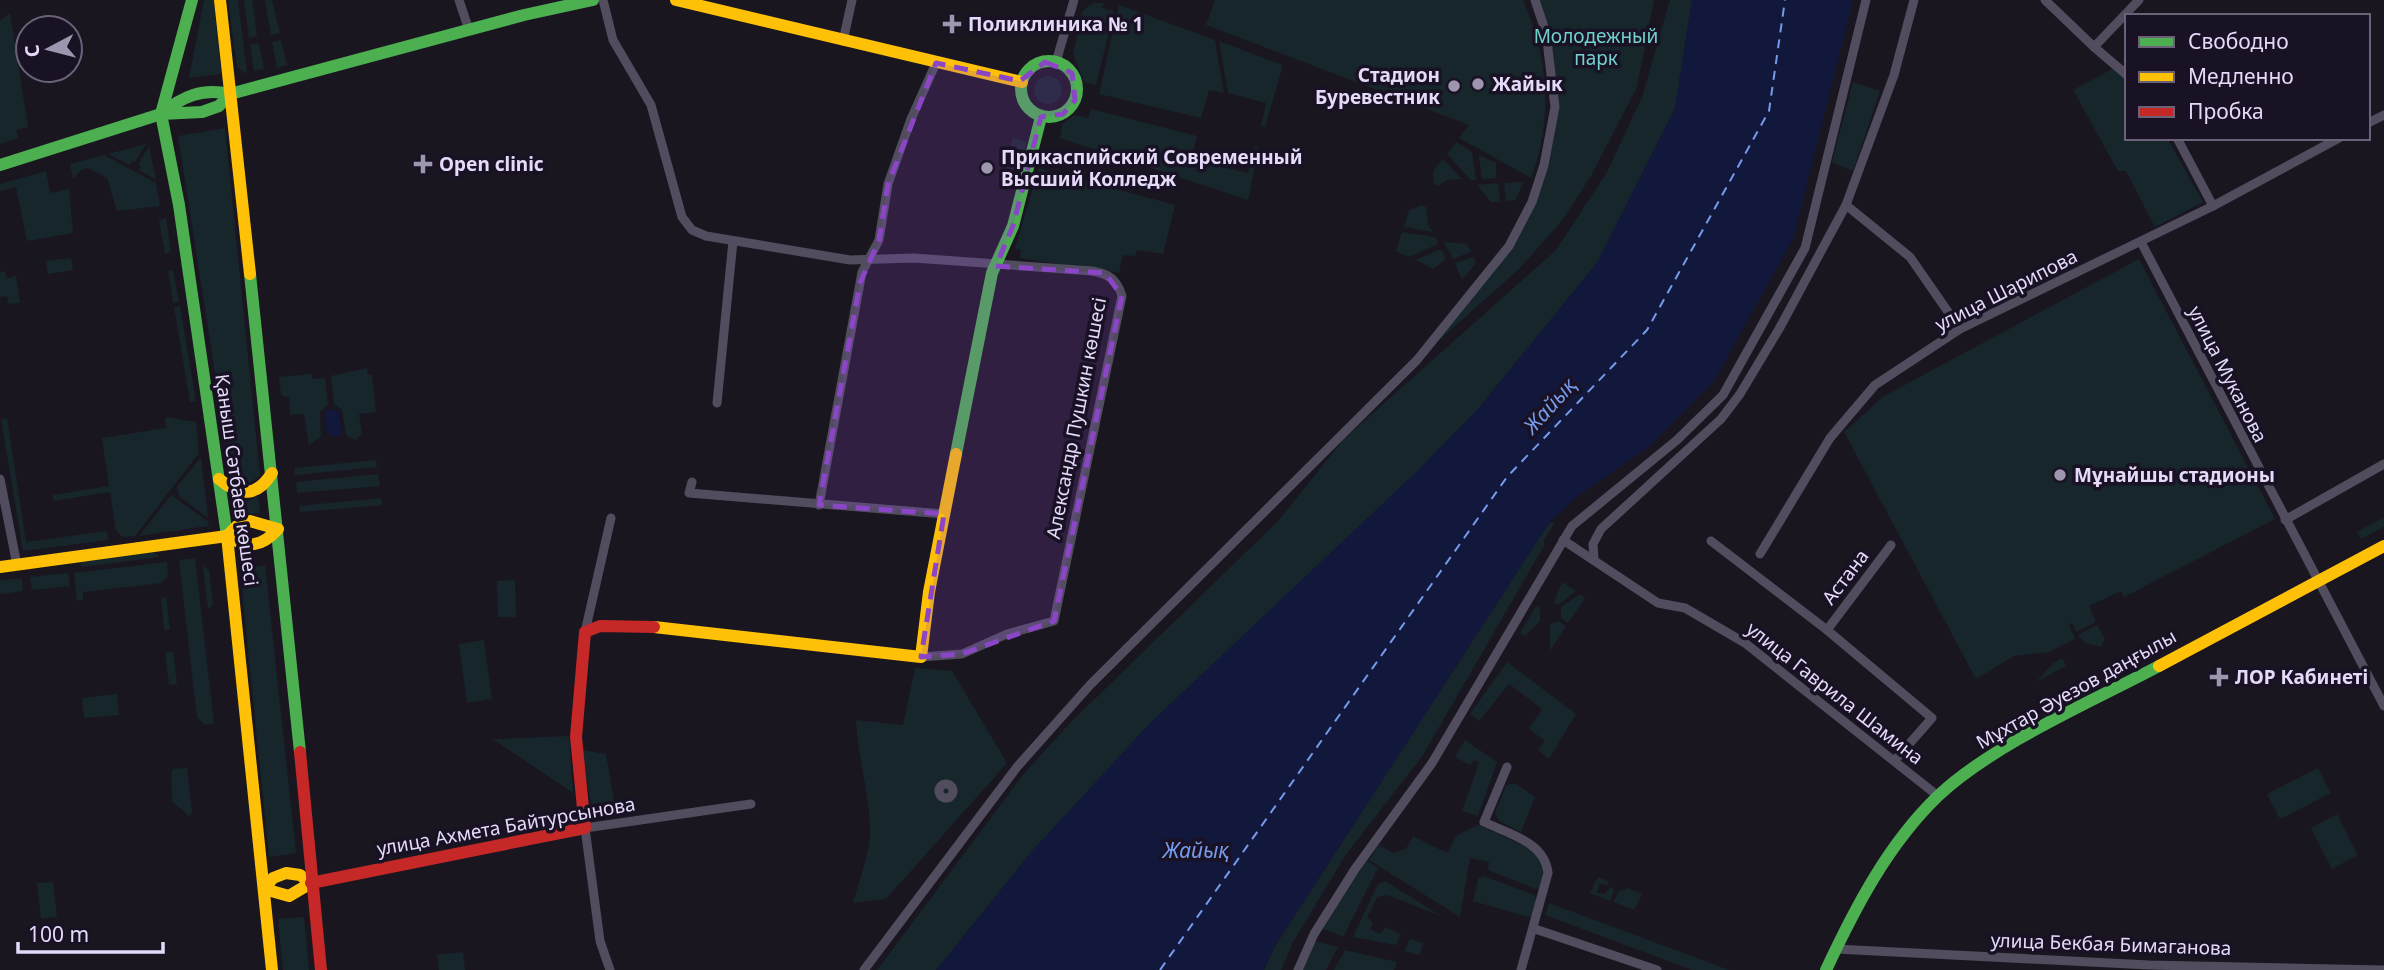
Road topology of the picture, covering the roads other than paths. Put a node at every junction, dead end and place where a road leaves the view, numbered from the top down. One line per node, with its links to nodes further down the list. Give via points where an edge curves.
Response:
1 (192, 0): 24 (main road, Қаныш Сәтбаев көшесі)
2 (220, 0): 23 (main road, Қаныш Сәтбаев көшесі)
3 (459, 0): 16 (street)
4 (593, 0): 16 (main road)
5 (603, 0): 31 (street, via 612,40 651,105 682,217 699,233)
6 (676, 0): 17 (main road)
7 (852, 0): 17 (street)
8 (1074, 0): 19 (street)
9 (1535, 0): 74 (street, via 1546,33 1555,107 1532,202 1509,246 1417,360 1090,685 1017,767)
10 (1866, 0): 48 (street, via 1805,248 1723,395 1677,440 1572,526)
11 (1914, 0): 29 (street, via 1894,75)
12 (2045, 0): 18 (street)
13 (2139, 0): 14 (street)
14 (2126, 14)
15 (2125, 15): 18 (street)
16 (469, 30): 23 (main road)
17 (843, 41): 20 (main road)
18 (2094, 47): 21 (street)
19 (1056, 62): 22 (main road, via 1035,65); 25 (main road, via 1072,73 1075,100 1063,114)
20 (936, 63): 22 (main road); 33 (street, via 888,184 879,240)
21 (2125, 73)
22 (1022, 82): 25 (main road, via 1023,100)
23 (230, 94): 24 (main road, via 219,106 202,112); 24 (main road, via 198,91 180,97); 38 (main road, Қаныш Сәтбаев көшесі)
24 (161, 114): 28 (main road); 40 (main road, Қаныш Сәтбаев көшесі)
25 (1041, 117): 34 (main road, via 1013,226)
26 (2178, 140): 30 (street)
27 (2335, 140): 30 (street, улица Шарипова)
28 (0, 165)
29 (1846, 205): 35 (street, via 1910,257); 53 (street, via 1731,408 1601,529 1593,544)
30 (2213, 206): 32 (street, улица Шарипова)
31 (733, 241): 33 (street); 36 (street)
32 (2141, 242): 35 (street, улица Шарипова); 45 (street, улица Муканова)
33 (868, 261): 34 (street, via 914,258); 42 (street, via 860,283)
34 (996, 266): 43 (main road); 59 (street, Александр Пушкин көшесі, via 1105,273 1114,279 1122,296 1054,621 1007,634 962,654)
35 (1960, 329): 52 (street, улица Шарипова, via 1875,385 1830,438)
36 (717, 403)
37 (2384, 464): 45 (street)
38 (272, 473): 40 (main road, via 254,493 232,491); 46 (main road, Қаныш Сәтбаев көшесі)
39 (0, 479): 54 (street)
40 (219, 479): 47 (main road, Қаныш Сәтбаев көшесі)
41 (692, 482): 42 (street, via 690,494)
42 (819, 505): 43 (street)
43 (944, 514): 59 (main road)
44 (611, 518): 58 (street)
45 (2285, 520): 56 (street, улица Муканова)
46 (278, 529): 47 (main road, via 250,521); 47 (main road, via 268,542 254,547); 66 (main road, Қаныш Сәтбаев көшесі)
47 (227, 536): 54 (main road); 67 (main road, Қаныш Сәтбаев көшесі)
48 (1563, 540): 53 (street, улица Гаврила Шамина); 75 (street, via 1432,763 1355,869 1314,934)
49 (1711, 541): 57 (street)
50 (1891, 545): 57 (street, Астана)
51 (2384, 546): 56 (main road, Мұхтар Әуезов даңғылы)
52 (1760, 554)
53 (1594, 560): 61 (street, улица Гаврила Шамина, via 1658,603 1685,608 1745,643)
54 (17, 565): 55 (main road)
55 (0, 567)
56 (2317, 580): 60 (street, улица Муканова); 63 (main road, Мұхтар Әуезов даңғылы, via 1992,754)
57 (1827, 630): 61 (street, via 1932,718)
58 (585, 632): 59 (main road, via 600,626 673,627); 65 (main road, via 576,737)
59 (921, 657)
60 (2384, 706)
61 (1895, 760): 63 (street, улица Гаврила Шамина)
62 (1507, 767): 68 (street, via 1484,822 1539,849 1547,860)
63 (1938, 796): 69 (main road, Мұхтар Әуезов даңғылы, via 1882,869)
64 (751, 804): 65 (street, улица Ахмета Байтурсынова)
65 (585, 828): 66 (main road, улица Ахмета Байтурсынова); 73 (street, via 600,941)
66 (311, 883): 67 (main road, via 302,893 289,897); 67 (main road, via 286,873 272,878); 72 (main road, Қаныш Сәтбаев көшесі)
67 (264, 889): 71 (main road, Қаныш Сәтбаев көшесі)
68 (1535, 929): 76 (street); 77 (street)
69 (1836, 949): 70 (street, улица Бекбая Бимаганова); 78 (main road, Мұхтар Әуезов даңғылы)
70 (2149, 967): 79 (street, улица Бекбая Бимаганова)
71 (272, 970)
72 (321, 970)
73 (610, 970)
74 (864, 970)
75 (1298, 970)
76 (1521, 970)
77 (1657, 970)
78 (1826, 970)
79 (2384, 970)

